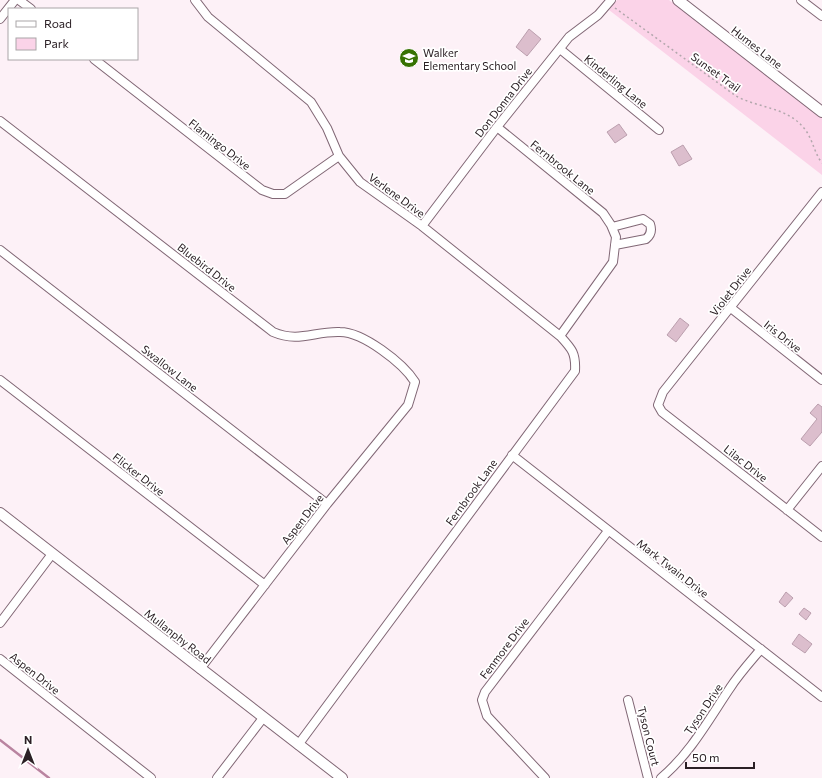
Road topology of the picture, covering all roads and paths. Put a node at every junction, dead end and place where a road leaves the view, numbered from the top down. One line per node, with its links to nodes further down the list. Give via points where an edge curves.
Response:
1 (16, 0): 7 (street)
2 (19, 0): 8 (street)
3 (195, 0): 18 (street, Verlene Drive, via 208,17 311,102 327,128)
4 (678, 0): 14 (street, Humes Lane)
5 (801, 0): 10 (street)
6 (612, 3): 12 (street, Don Donna Drive, via 569,37); 19 (path, Sunset Trail, via 736,96 746,102 783,112 796,120 811,138)
7 (9, 8)
8 (30, 8)
9 (8, 10): 11 (street)
10 (822, 16)
11 (0, 19)
12 (560, 49): 16 (street, Don Donna Drive); 17 (street, Kinderling Lane)
13 (95, 60): 18 (street, Flamingo Drive, via 262,190 273,194 285,194)
14 (822, 112)
15 (0, 121): 29 (street, Bluebird Drive, via 273,332 285,337 299,338 340,332 363,338 399,363)
16 (497, 127): 21 (street, Don Donna Drive); 22 (street, Fernbrook Lane, via 603,213)
17 (659, 130)
18 (339, 156): 21 (street, Verlene Drive, via 360,182)
19 (822, 162)
20 (822, 192): 25 (street, Violet Drive)
21 (422, 226): 26 (street, Verlene Drive)
22 (612, 227): 23 (street, Fernbrook Lane, via 616,238); 23 (street, via 643,220 650,224 651,228 651,233 646,239)
23 (615, 245): 26 (street, Fernbrook Lane, via 613,262)
24 (0, 250): 33 (street, Swallow Lane)
25 (730, 308): 28 (street, Iris Drive); 30 (street, Violet Drive, via 663,392)
26 (560, 336): 31 (street, Fernbrook Lane, via 573,351 576,360 575,371)
27 (0, 380): 39 (street, Flicker Drive)
28 (822, 380)
29 (416, 382): 33 (street, Aspen Drive, via 408,405)
30 (658, 405): 34 (street, Lilac Drive, via 662,412)
31 (512, 455): 36 (street, Mark Twain Drive); 47 (street, Fernbrook Lane)
32 (822, 466): 34 (street)
33 (327, 504): 39 (street, Aspen Drive)
34 (788, 510): 37 (street, Lilac Drive)
35 (0, 513): 38 (street, Mullanphy Road)
36 (608, 531): 41 (street, Mark Twain Drive); 51 (street, Fenmore Drive, via 484,692 482,700 487,716)
37 (822, 537)
38 (52, 554): 40 (street); 43 (street, Mullanphy Road)
39 (265, 585): 43 (street, Aspen Drive)
40 (0, 622)
41 (761, 649): 44 (street, Mark Twain Drive); 53 (street, Tyson Drive, via 731,686 692,745)
42 (0, 659): 48 (street, Aspen Drive)
43 (200, 669): 46 (street, Mullanphy Road)
44 (822, 697)
45 (628, 700): 52 (street, Tyson Court)
46 (263, 718): 47 (street, Mullanphy Road); 49 (street)
47 (298, 745): 50 (street, Mullanphy Road)
48 (151, 778)
49 (217, 778)
50 (342, 778)
51 (545, 778)
52 (648, 778)
53 (661, 778)

